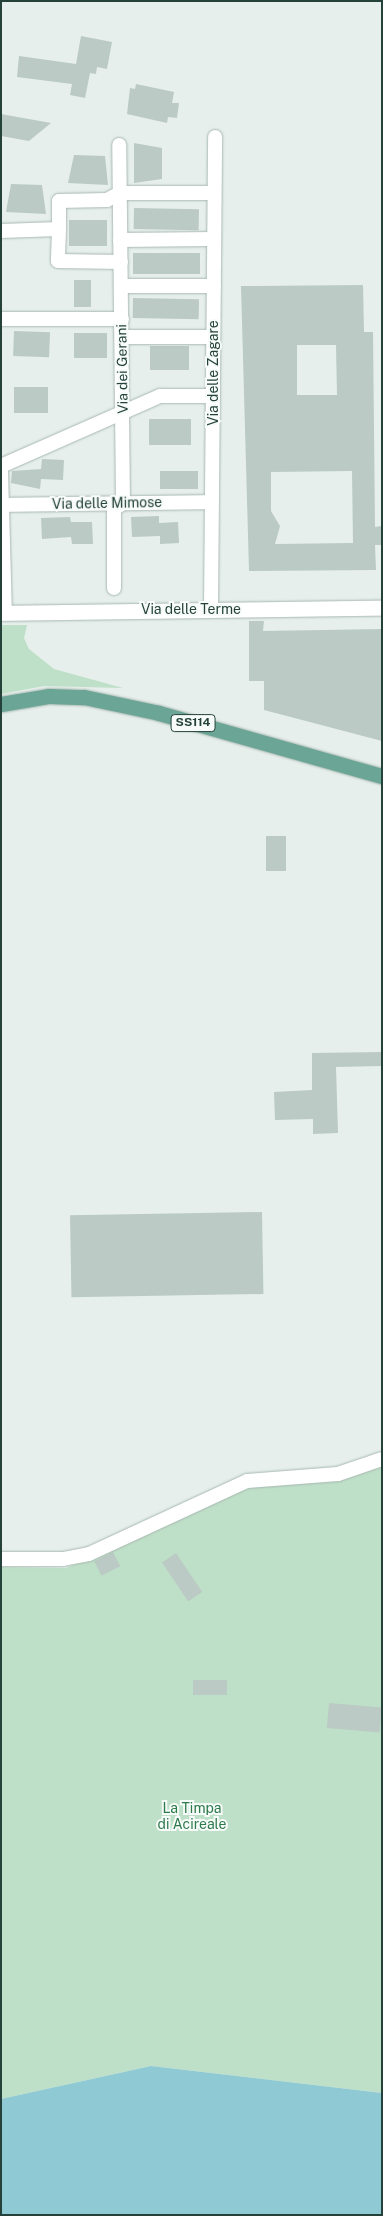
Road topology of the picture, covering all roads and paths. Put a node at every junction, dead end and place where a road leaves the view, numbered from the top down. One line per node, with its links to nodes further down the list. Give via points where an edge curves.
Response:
1 (215, 137): 4 (street, Via delle Zagare)
2 (119, 146): 3 (street, Via dei Gerani)
3 (120, 193): 4 (street); 5 (street, via 106,200 59,201); 8 (street, Via dei Gerani)
4 (214, 193): 7 (street, Via delle Zagare)
5 (59, 229): 6 (street); 9 (street, via 58,261)
6 (1, 231)
7 (214, 239): 8 (street); 11 (street, Via delle Zagare)
8 (120, 240): 9 (street, Via dei Gerani)
9 (120, 262): 10 (street, Via dei Gerani)
10 (121, 286): 11 (street); 12 (street, Via dei Gerani)
11 (214, 286): 15 (street, Via delle Zagare)
12 (122, 319): 13 (street); 14 (street, Via dei Gerani)
13 (1, 320)
14 (122, 337): 15 (street); 17 (street, Via dei Gerani)
15 (214, 337): 16 (street, Via delle Zagare)
16 (213, 396): 17 (street, via 160,396); 20 (street, Via delle Zagare)
17 (123, 412): 18 (street); 21 (street, Via dei Gerani)
18 (1, 466)
19 (1, 472): 22 (street)
20 (212, 502): 21 (street, Via delle Mimose); 25 (street, Via delle Zagare)
21 (123, 503): 22 (street, Via delle Mimose); 23 (street, Via dei Gerani, via 114,509)
22 (2, 504): 26 (street)
23 (114, 588)
24 (382, 608): 25 (street, Via delle Terme)
25 (212, 609): 26 (street, Via delle Terme)
26 (3, 612)
27 (1, 704): 28 (main road, SS114, via 49,696 84,697 159,713)
28 (382, 776)
29 (382, 1458): 30 (street, via 338,1474 247,1481 89,1554 63,1560)
30 (1, 1559)

